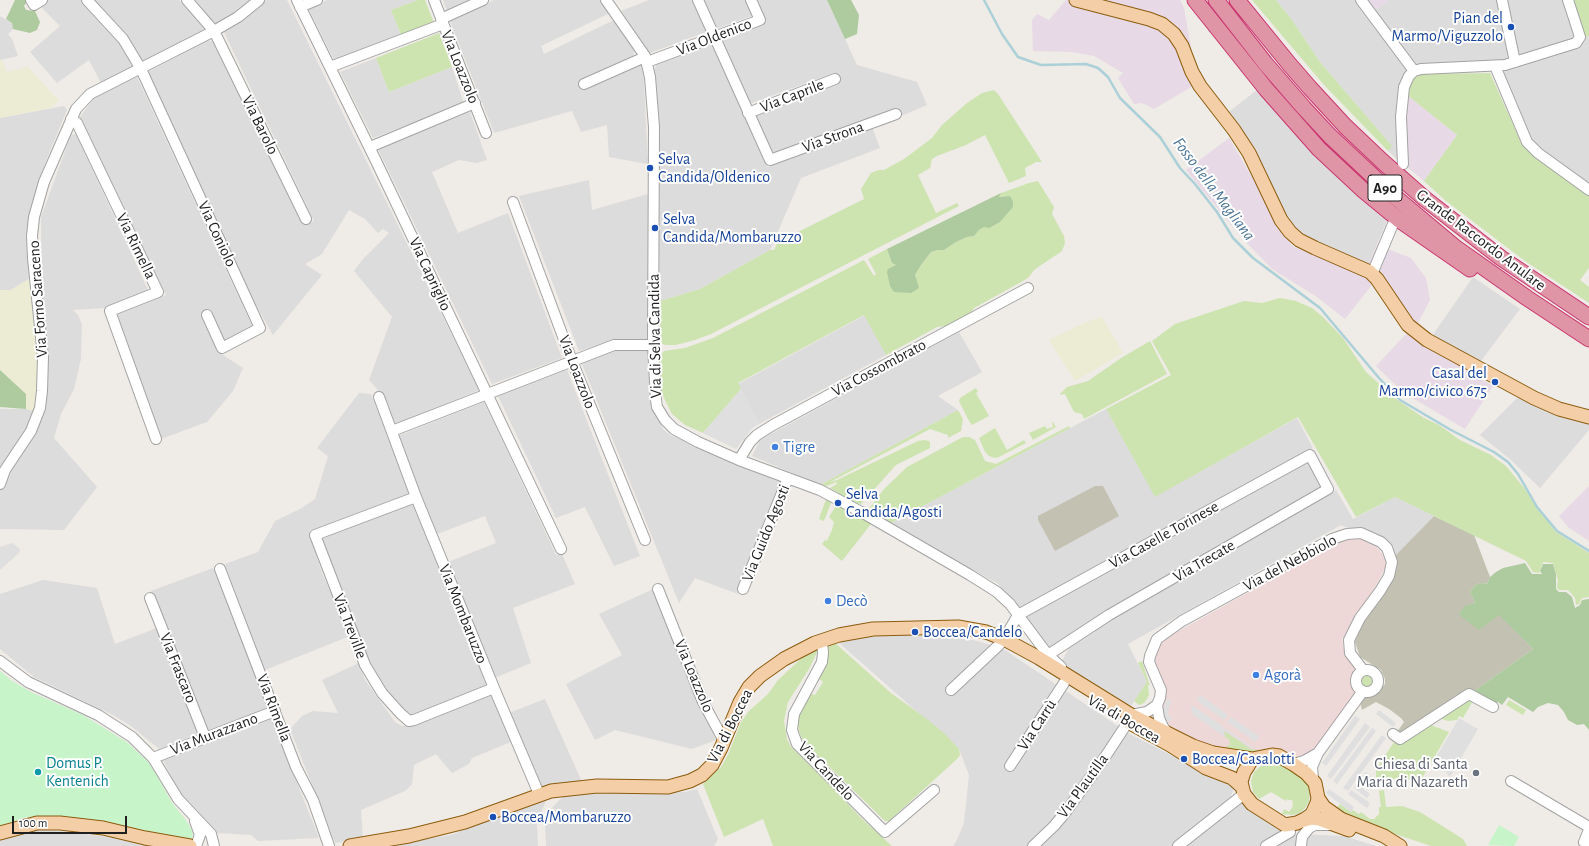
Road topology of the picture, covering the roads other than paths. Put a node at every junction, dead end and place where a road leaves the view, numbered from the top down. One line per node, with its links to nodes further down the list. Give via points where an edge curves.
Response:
1 (31, 0): 2 (street, via 34,5)
2 (42, 0)
3 (87, 0): 27 (street, via 123,39)
4 (187, 0): 21 (street, Via Barolo)
5 (259, 0): 21 (street, Via Forno Saraceno, via 238,17)
6 (317, 0): 19 (street)
7 (434, 0): 20 (street, Via Loazzolo)
8 (483, 0): 20 (street)
9 (606, 0): 23 (street, Via di Selva Candida)
10 (698, 0): 22 (street, Via Caprile)
11 (751, 0): 22 (street, Via Oldenico, via 760,20)
12 (1076, 0): 43 (main road, via 1150,19 1162,24 1174,34 1200,86 1244,145 1259,171 1277,213 1290,232 1314,248)
13 (1195, 0): 45 (highway, via 1290,117 1352,181 1442,251 1484,278)
14 (1216, 0): 45 (highway, Grande Raccordo Anulare / A90, via 1284,85 1358,163 1450,243)
15 (1238, 0): 47 (highway, Grande Raccordo Anulare / A90, via 1310,88 1383,162 1500,258)
16 (1361, 0): 28 (street)
17 (1502, 0): 24 (street)
18 (1568, 0): 24 (street, via 1579,40)
19 (299, 4): 26 (street, Via Capriglio)
20 (442, 22): 26 (street); 31 (street, Via Loazzolo)
21 (214, 31): 27 (street, Via Forno Saraceno); 41 (street, Via Barolo)
22 (714, 38): 23 (street, Via Oldenico); 32 (street, Via Caprile)
23 (646, 60): 30 (street, Via Oldenico); 49 (street, Via di Selva Candida, via 654,127)
24 (1515, 62): 25 (street)
25 (1495, 66): 28 (street); 39 (street, via 1529,145)
26 (330, 67): 36 (street, Via Capriglio)
27 (141, 69): 34 (street, Via Forno Saraceno, via 90,94 76,109); 46 (street, Via Coniolo, via 260,328 222,348)
28 (1414, 71): 38 (street, via 1406,81 1403,93 1401,123)
29 (835, 80): 32 (street, Via Caprile)
30 (584, 84)
31 (474, 103): 35 (street, Via Loazzolo); 36 (street)
32 (748, 113): 37 (street, Via Caprile)
33 (896, 114): 37 (street, Via Strona)
34 (71, 119): 55 (street, Via Rimella, via 77,122 158,292 110,311); 59 (street, Via Forno Saraceno, via 44,182 34,217 33,258 43,357 40,408 31,431 4,470)
35 (486, 133)
36 (370, 147): 51 (street, Via Capriglio)
37 (770, 160)
38 (1404, 164)
39 (1589, 190)
40 (513, 202): 50 (street, Via Loazzolo)
41 (306, 219)
42 (1393, 224): 43 (street)
43 (1372, 274): 53 (main road, via 1408,325 1427,340 1534,398)
44 (1028, 288): 57 (street, Via Cossombrato, via 773,425 750,442)
45 (1527, 298): 48 (highway, Grande Raccordo Anulare / A90)
46 (207, 315)
47 (1589, 317)
48 (1589, 339)
49 (653, 345): 50 (street, via 614,345); 57 (street, Via di Selva Candida, via 657,407 664,420 683,434)
50 (572, 361): 51 (street); 61 (street, Via Loazzolo)
51 (487, 394): 54 (street); 62 (street, Via Capriglio)
52 (379, 397): 54 (street, Via Mombaruzzo)
53 (1589, 417)
54 (392, 431): 60 (street, Via Mombaruzzo)
55 (156, 439)
56 (1310, 455): 67 (street, Via Caselle Torinese); 70 (street, Via Trecate, via 1328,490 1109,615)
57 (739, 460): 58 (street, Via di Selva Candida)
58 (788, 478): 65 (street, Via Guido Agosti); 67 (street, Via di Selva Candida, via 820,490 970,575 997,592)
59 (0, 484)
60 (416, 497): 75 (street, Via Mombaruzzo); 75 (street, Via Treville, via 315,535 365,665 382,693 410,721)
61 (644, 540)
62 (561, 549)
63 (220, 569): 80 (street, Via Rimella)
64 (658, 589): 85 (street, Via Loazzolo, via 702,702)
65 (743, 589)
66 (150, 598): 84 (street, Via Frascaro)
67 (1018, 615): 69 (street); 70 (street, Via di Selva Candida)
68 (822, 641): 69 (main road, Via di Boccea, via 868,630 943,627 978,630); 85 (main road, Via di Boccea, via 784,659 756,679 740,702); 93 (street, Via Candelo, via 822,662 794,714 792,730 797,744 885,832)
69 (1007, 641): 73 (main road, Via di Boccea); 74 (main road, Via di Boccea, via 1040,658); 76 (street)
70 (1048, 655): 74 (street, Via di Selva Candida)
71 (0, 662): 87 (street, via 36,686 111,722 132,737)
72 (1363, 670): 77 (street, via 1356,678 1357,686); 77 (street, via 1373,672 1378,681 1373,690); 78 (street, Via del Nebbiolo, via 1350,653 1349,640 1360,618 1389,576 1392,562 1387,548 1381,542 1361,533 1332,539 1163,633 1157,639 1149,662 1161,690)
73 (1064, 683): 81 (main road, Via di Boccea); 90 (street, Via Carrù)
74 (1081, 685): 81 (main road, Via di Boccea)
75 (494, 688): 95 (street, Via Mombaruzzo)
76 (951, 690)
77 (1362, 691): 86 (street)
78 (1157, 705): 81 (street); 82 (street, Via del Nebbiolo, via 1159,718)
79 (1493, 707): 83 (street, via 1469,694 1400,739)
80 (275, 711): 84 (street, Via Murazzano); 109 (street, Via Rimella, via 296,767 313,800)
81 (1130, 719): 82 (main road, Via di Boccea); 94 (main road, Via di Boccea, via 1206,768 1232,778); 111 (street, Via Plautilla, via 1062,817)
82 (1168, 733): 88 (main road, Via di Boccea, via 1212,753)
83 (1393, 734)
84 (205, 737): 87 (street, Via Murazzano)
85 (724, 740): 95 (main road, Via di Boccea, via 710,768 697,778 682,784 668,787 597,786 559,789)
86 (1318, 753): 89 (street); 91 (street, via 1313,763)
87 (153, 758): 97 (street, via 178,799)
88 (1252, 759): 89 (main road, via 1272,755); 94 (main road, via 1244,772)
89 (1293, 764): 91 (main road)
90 (1010, 766)
91 (1313, 779): 96 (main road)
92 (1511, 781): 101 (street)
93 (934, 790)
94 (1243, 790): 100 (main road, via 1252,804); 112 (street)
95 (539, 794): 103 (main road, Via di Boccea)
96 (1318, 798): 98 (main road, via 1312,814); 116 (main road, via 1324,807 1341,819 1384,836)
97 (191, 814): 107 (street, via 200,833); 108 (street, via 211,834)
98 (1301, 821): 99 (main road, via 1312,818); 100 (main road)
99 (1332, 825): 104 (main road); 115 (street, via 1315,825 1309,828 1302,837)
100 (1288, 828): 113 (street); 114 (street)
101 (1589, 829): 105 (street, via 1584,842)
102 (0, 833): 106 (main road, via 31,824 60,823 103,828)
103 (409, 841): 110 (main road, Via di Boccea)
104 (1384, 845)
105 (1589, 845)
106 (190, 846)
107 (196, 846)
108 (214, 846)
109 (329, 846)
110 (350, 846)
111 (1033, 846)
112 (1178, 846)
113 (1266, 846)
114 (1297, 846)
115 (1301, 846)
116 (1400, 846)

